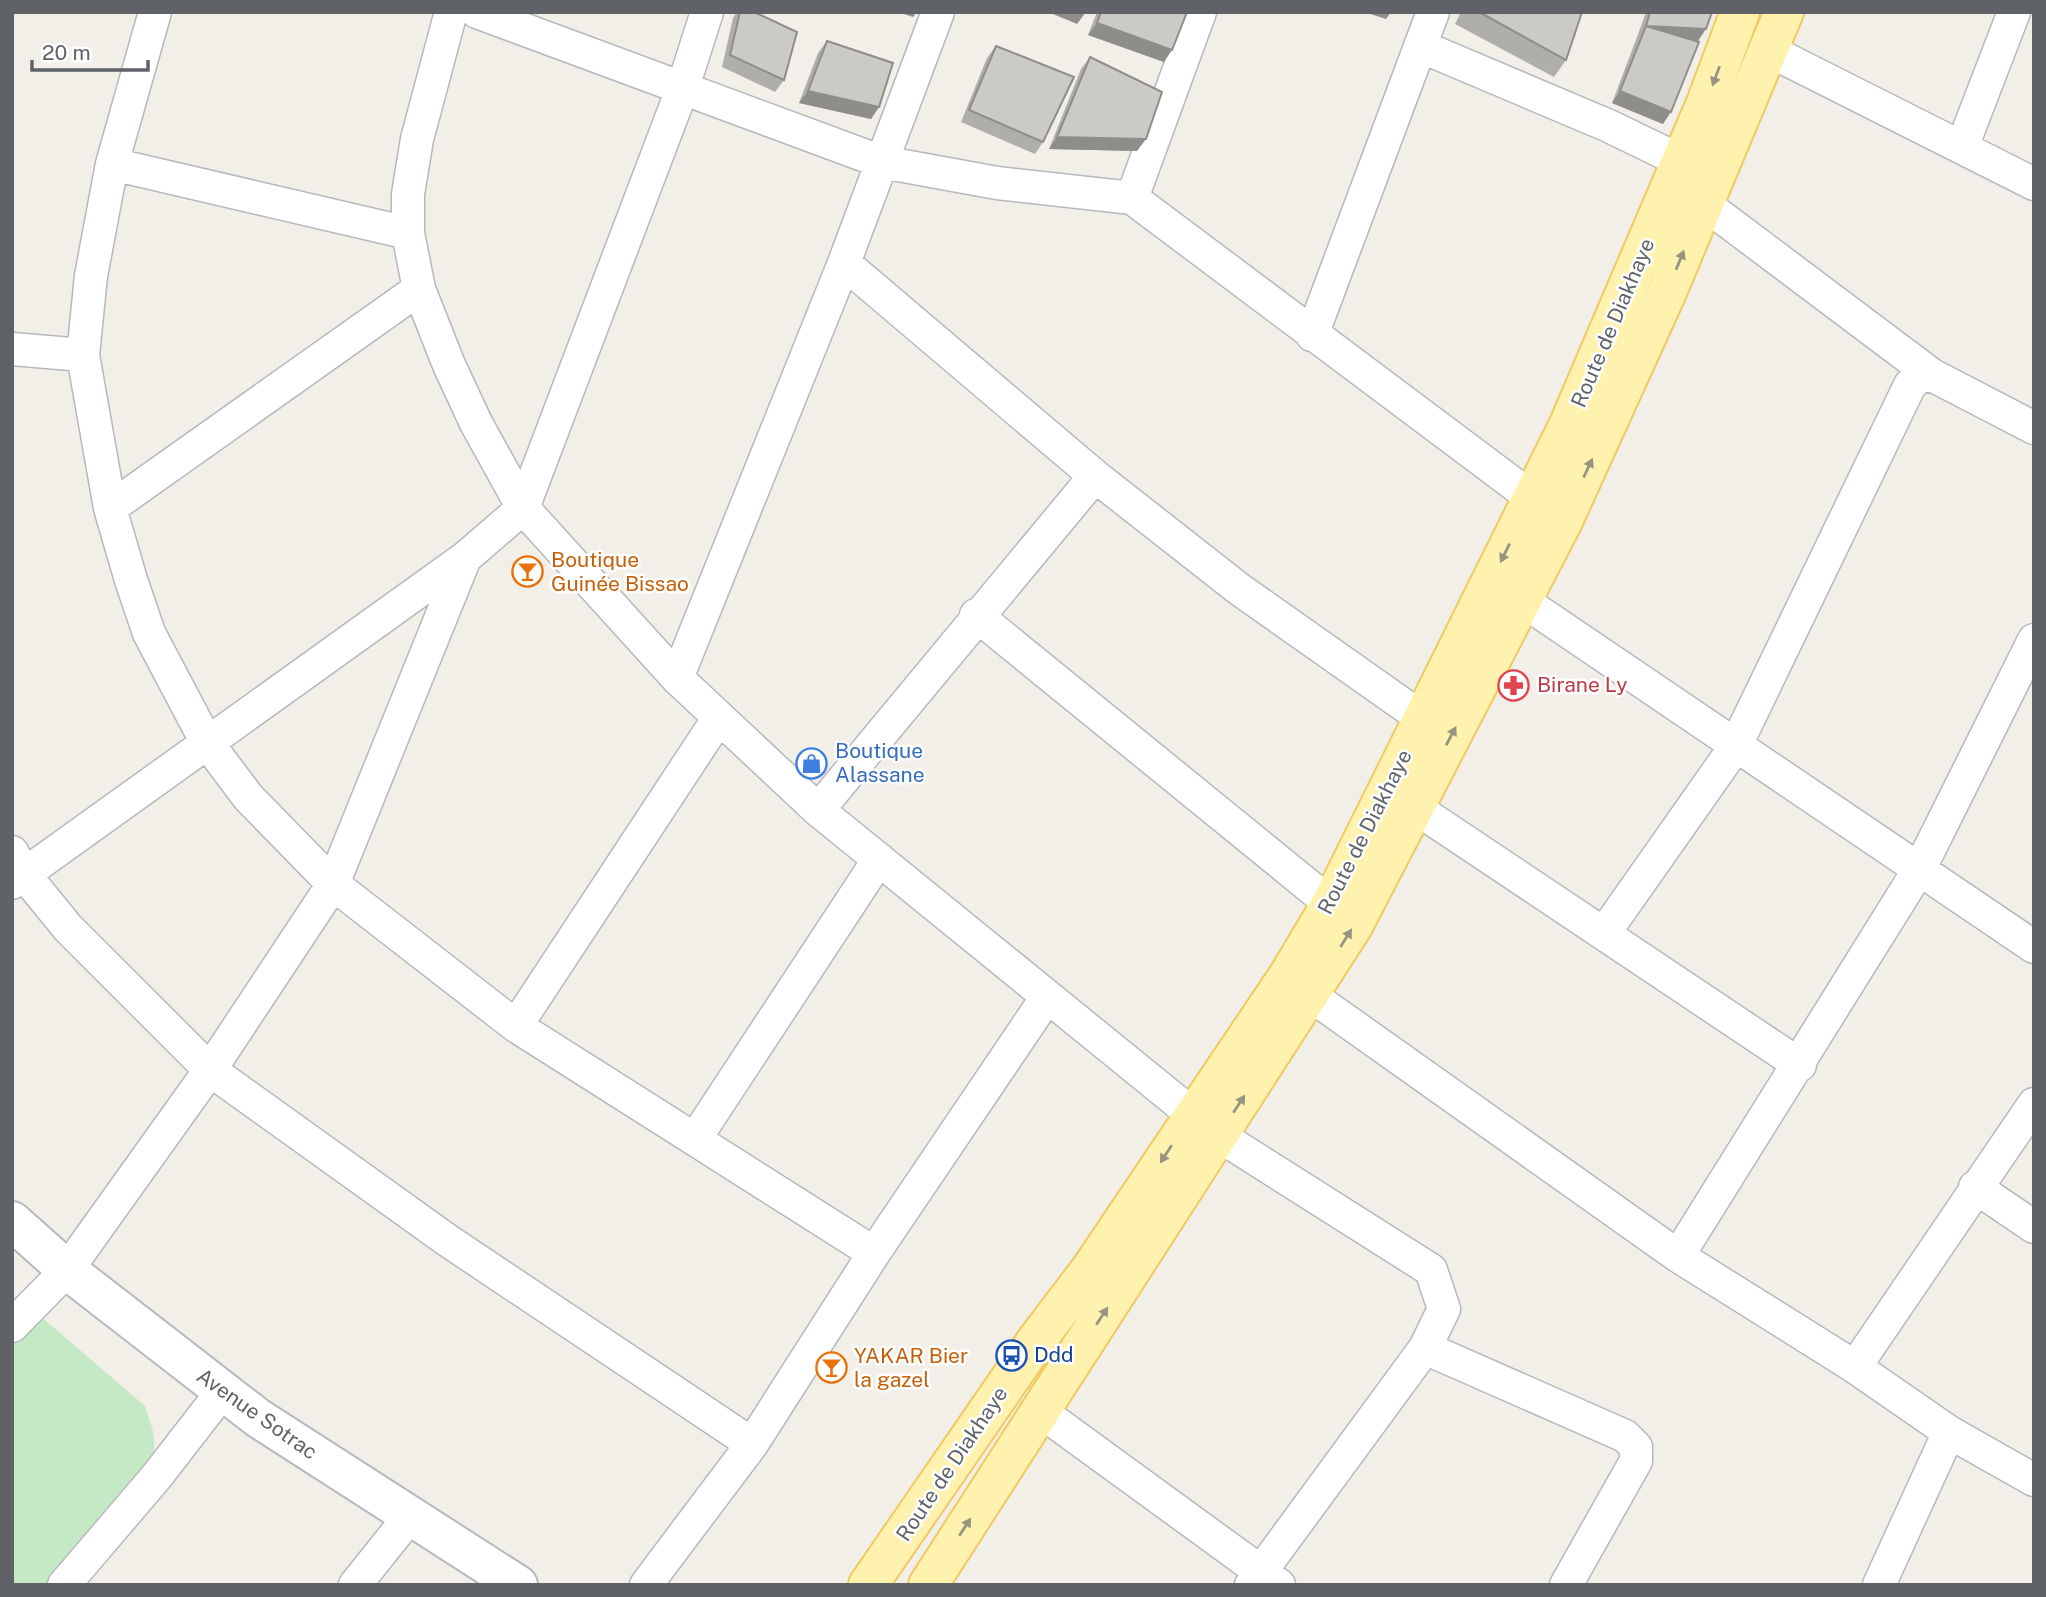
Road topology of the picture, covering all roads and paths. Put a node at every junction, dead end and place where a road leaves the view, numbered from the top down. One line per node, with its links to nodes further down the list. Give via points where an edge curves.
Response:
1 (155, 12): 17 (street)
2 (451, 12): 21 (street, via 417,139 408,194)
3 (477, 12): 13 (street)
4 (707, 12): 13 (street)
5 (938, 12): 16 (street)
6 (1200, 12): 19 (street)
7 (1433, 12): 11 (street)
8 (1740, 12): 15 (main road, Route de Diakhaye, one-way to 15)
9 (1783, 12): 12 (main road, Route de Diakhaye)
10 (2014, 12): 14 (street)
11 (1420, 46): 15 (street); 24 (street)
12 (1768, 50): 14 (street); 20 (main road, Route de Diakhaye)
13 (683, 87): 16 (street); 32 (street)
14 (1962, 148): 18 (street)
15 (1681, 161): 30 (main road, Route de Diakhaye, via 1611,330)
16 (882, 162): 19 (street, via 997,183); 22 (street)
17 (112, 164): 21 (street); 26 (street, via 90,276)
18 (2034, 184)
19 (1132, 198): 24 (street)
20 (1703, 203): 27 (street); 33 (main road, Route de Diakhaye, one-way to 20)
21 (408, 233): 23 (street)
22 (844, 263): 29 (street); 38 (street)
23 (419, 289): 31 (street); 32 (street, via 476,423)
24 (1312, 335): 30 (street)
25 (12, 349): 26 (street)
26 (83, 355): 31 (street)
27 (1932, 375): 28 (street); 43 (street, via 1919,377 1910,385)
28 (2034, 428)
29 (1095, 476): 36 (street); 40 (street, via 1239,589)
30 (1532, 498): 33 (street); 40 (main road, Route de Diakhaye, one-way to 40)
31 (110, 508): 42 (street, via 149,633)
32 (523, 508): 34 (street); 38 (street)
33 (1563, 522): 35 (main road, Route de Diakhaye)
34 (465, 558): 42 (street); 49 (street)
35 (1523, 601): 43 (street); 44 (main road, Route de Diakhaye, one-way to 35)
36 (976, 615): 45 (street); 50 (street)
37 (2034, 640): 39 (street)
38 (677, 678): 41 (street)
39 (2025, 686): 48 (street)
40 (1422, 718): 50 (main road, Route de Diakhaye)
41 (718, 719): 45 (street); 55 (street)
42 (206, 741): 47 (street); 49 (street, via 248,797)
43 (1735, 747): 48 (street); 51 (street)
44 (1413, 807): 51 (street); 53 (main road, Route de Diakhaye, one-way to 44, via 1353,926)
45 (818, 810): 46 (street)
46 (879, 859): 54 (street); 60 (street)
47 (16, 869): 57 (street, via 68,928)
48 (1920, 869): 52 (street); 56 (street)
49 (333, 884): 55 (street); 57 (street)
50 (1331, 904): 59 (main road, Route de Diakhaye)
51 (1605, 932): 56 (street)
52 (2034, 947)
53 (1310, 995): 59 (main road, Route de Diakhaye, one-way to 53); 65 (street)
54 (1048, 997): 59 (street); 64 (street)
55 (516, 1026): 60 (street)
56 (1800, 1065): 65 (street)
57 (210, 1070): 66 (street); 73 (street, via 447,1240)
58 (2034, 1104): 61 (street)
59 (1205, 1125): 68 (street, via 1430,1270 1444,1309); 71 (main road, Route de Diakhaye, one-way to 59); 76 (main road, Route de Diakhaye, one-way to 76, via 1036,1341)
60 (695, 1139): 64 (street)
61 (1975, 1187): 63 (street); 69 (street)
62 (12, 1221): 66 (street, Avenue Sotrac)
63 (2034, 1227)
64 (874, 1253): 73 (street)
65 (1678, 1256): 69 (street)
66 (67, 1269): 67 (street); 70 (street, Avenue Sotrac)
67 (12, 1326)
68 (1425, 1348): 77 (street); 85 (street, via 1625,1436 1636,1447 1636,1461)
69 (1855, 1367): 72 (street)
70 (222, 1392): 75 (street, Avenue Sotrac); 78 (street)
71 (1040, 1411): 77 (street); 84 (main road, Route de Diakhaye, one-way to 71)
72 (1949, 1432): 74 (street); 86 (street)
73 (752, 1444): 81 (street)
74 (2034, 1480)
75 (411, 1516): 79 (street); 80 (street, Avenue Sotrac)
76 (912, 1525): 82 (main road); 83 (main road, Route de Diakhaye)
77 (1264, 1580)
78 (64, 1585)
79 (355, 1585)
80 (518, 1585)
81 (646, 1585)
82 (848, 1585)
83 (868, 1585)
84 (928, 1585)
85 (1566, 1585)
86 (1879, 1585)

